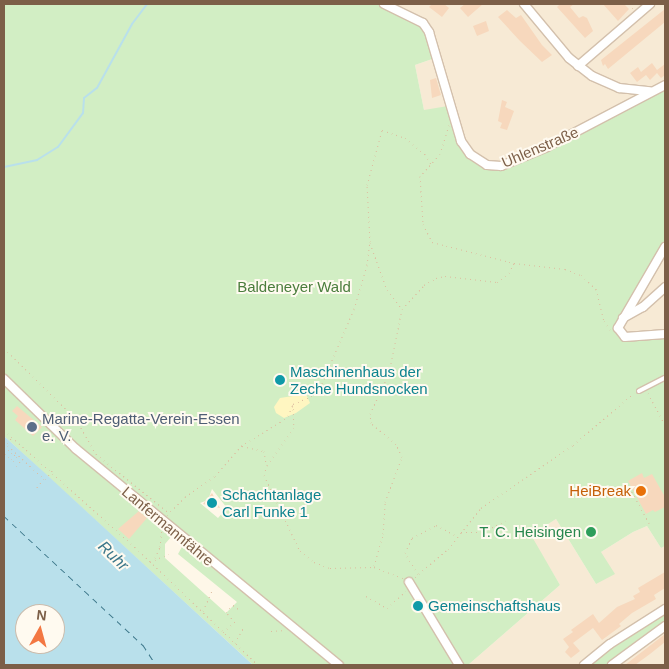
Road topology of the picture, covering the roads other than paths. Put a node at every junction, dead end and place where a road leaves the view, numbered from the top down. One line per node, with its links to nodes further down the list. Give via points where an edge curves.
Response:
1 (384, 4): 6 (street, Uhlenstraße, via 423,23 429,32 461,141 470,154 488,165 501,166 588,127)
2 (524, 4): 4 (street)
3 (650, 4): 4 (street)
4 (578, 66): 6 (street, via 609,85)
5 (665, 85): 6 (street, Uhlenstraße)
6 (650, 90)
7 (665, 247): 9 (street)
8 (665, 287): 9 (street, via 644,307)
9 (622, 319): 10 (street, via 619,331 629,337)
10 (665, 334)
11 (665, 378): 13 (lane)
12 (4, 379): 18 (street, Lanfermannfähre, via 56,432)
13 (639, 391)
14 (410, 584): 19 (street)
15 (665, 610): 17 (street)
16 (665, 626): 20 (street)
17 (586, 664)
18 (339, 665)
19 (460, 665)
20 (612, 665)

